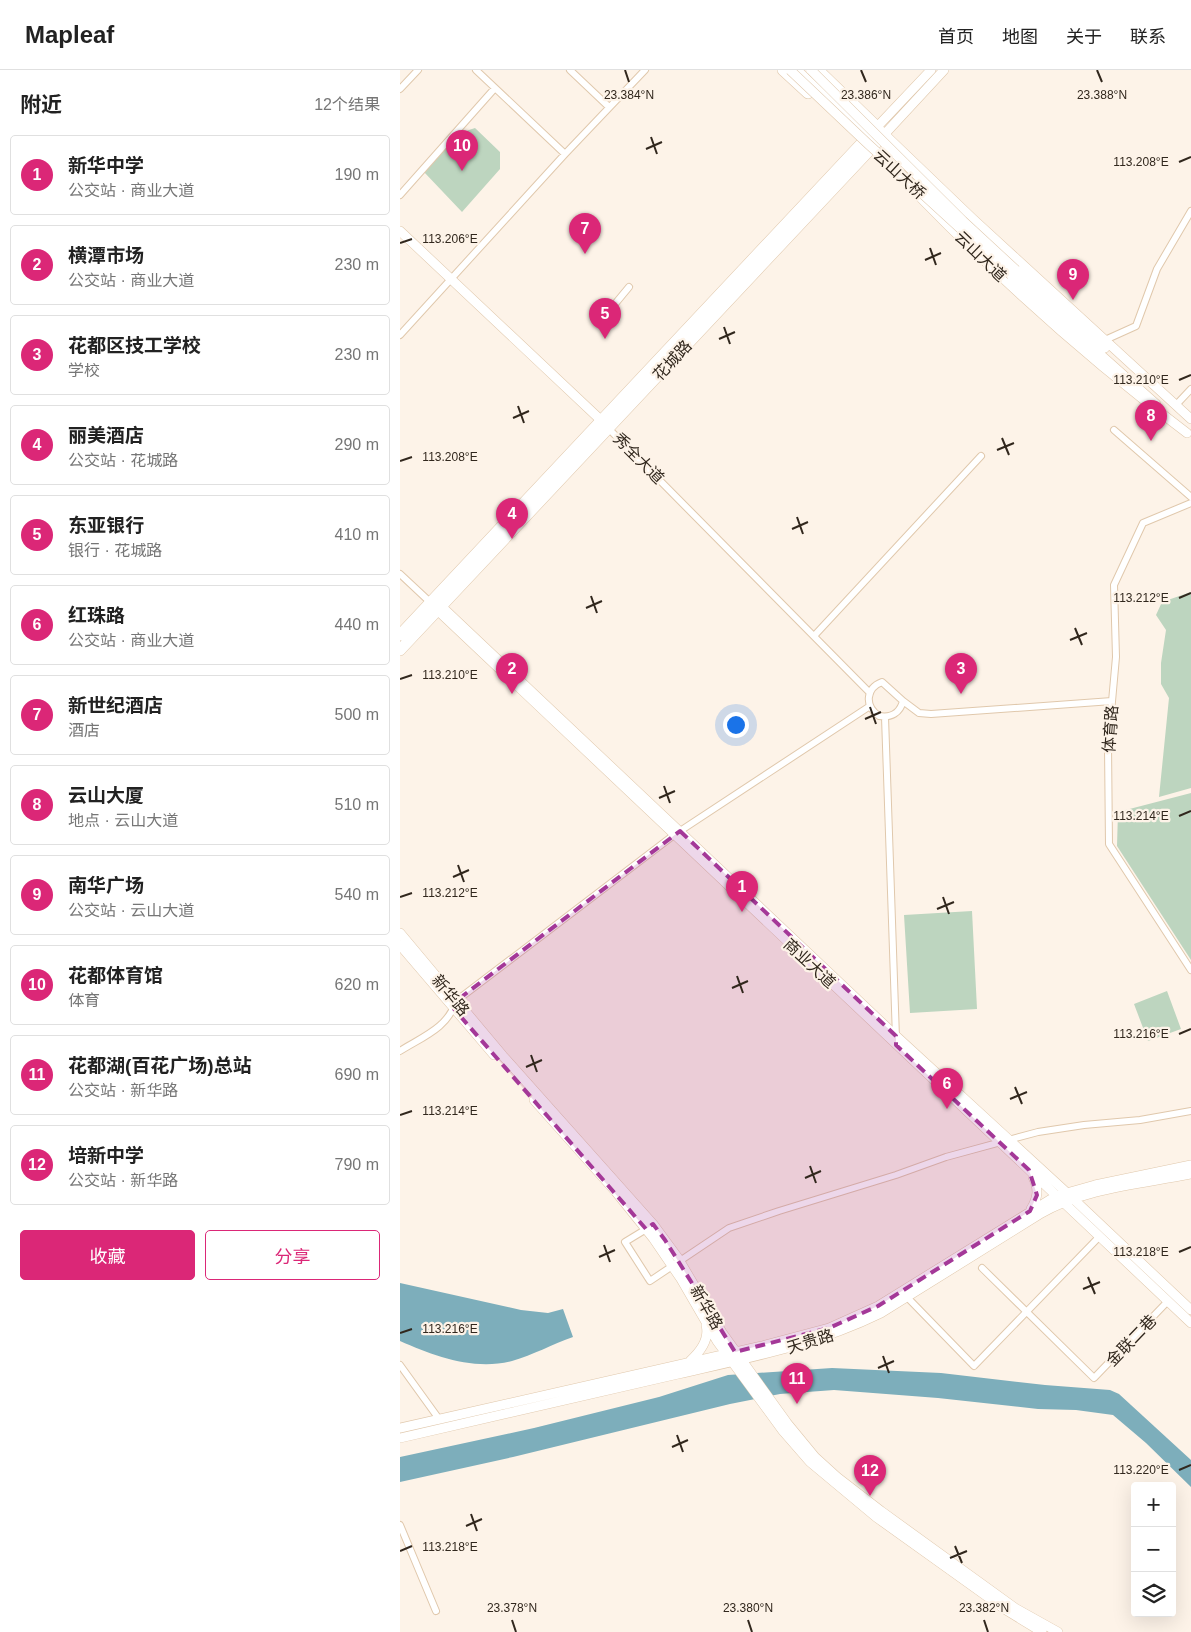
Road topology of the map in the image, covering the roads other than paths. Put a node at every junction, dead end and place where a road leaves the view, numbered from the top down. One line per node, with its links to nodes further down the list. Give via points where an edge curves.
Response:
1 (418, 70): 14 (street)
2 (476, 70): 13 (street)
3 (570, 70): 16 (street)
4 (645, 70): 16 (street)
5 (784, 70): 17 (highway, 云山大道)
6 (790, 70): 22 (main road, 云山大桥, bridge)
7 (797, 70): 17 (main road)
8 (804, 70): 15 (main road)
9 (811, 70): 22 (main road, 云山大桥, bridge)
10 (818, 70): 15 (highway, 云山大道)
11 (931, 70): 17 (main road, 花城路)
12 (944, 70): 17 (main road, 花城路)
13 (495, 88): 18 (street); 19 (street)
14 (400, 89)
15 (839, 91): 17 (highway, 云山大道)
16 (609, 107): 18 (street)
17 (874, 138): 27 (main road, 云山大道, via 918,168); 31 (highway, 花城路); 33 (main road, 云山大道, via 943,220 1020,293 1116,378)
18 (565, 154): 23 (street)
19 (400, 195)
20 (1191, 210): 27 (street, via 1156,269 1136,326)
21 (400, 231): 23 (main road, 秀全大道)
22 (1014, 273): 30 (main road, 云山大道); 33 (main road, 云山大道)
23 (451, 279): 26 (street); 31 (main road, 秀全大道)
24 (629, 287): 25 (street)
25 (610, 310)
26 (400, 335)
27 (1105, 340): 29 (main road, 云山大道)
28 (1191, 389): 29 (street)
29 (1176, 405): 30 (main road, 云山大道)
30 (1188, 416)
31 (605, 424): 38 (highway, 花城路); 40 (street, 秀全大道)
32 (1114, 430): 35 (street)
33 (1189, 435)
34 (981, 456): 40 (street)
35 (1191, 496)
36 (1191, 503): 44 (street, 体育路, via 1143,523 1114,585 1116,657)
37 (400, 574): 38 (street, 商业大道)
38 (436, 606): 39 (highway, 花城路); 41 (highway, 花城路); 47 (main road, 商业大道)
39 (400, 635)
40 (814, 636): 42 (street, 秀全大道)
41 (400, 650)
42 (870, 693): 43 (street, via 882,682); 45 (street)
43 (903, 701): 44 (street, via 919,712 931,714); 46 (street, via 896,714)
44 (1112, 701): 50 (street, 体育路, via 1108,746 1109,844)
45 (870, 706): 46 (street, via 876,714); 47 (street)
46 (885, 717): 52 (street)
47 (677, 833): 51 (street); 52 (main road, 商业大道)
48 (400, 933): 51 (main road, 新华路)
49 (400, 945): 51 (main road, 新华路)
50 (1191, 970)
51 (455, 1005): 53 (street, via 443,1024); 65 (main road, 新华路)
52 (896, 1040): 55 (main road, 商业大道); 56 (main road, 商业大道)
53 (400, 1051)
54 (1191, 1111): 55 (street, via 1038,1132)
55 (1009, 1140): 56 (street); 61 (main road, 商业大道)
56 (999, 1142): 58 (main road, 商业大道); 67 (street, via 728,1228)
57 (1191, 1165): 61 (main road, 天贵路, via 1095,1185)
58 (1029, 1170): 62 (main road, 商业大道); 63 (main road, via 1038,1191)
59 (1191, 1174): 60 (main road, 天贵路)
60 (1097, 1192): 61 (main road, 天贵路); 64 (main road, via 1089,1204)
61 (1069, 1195): 62 (main road, 天贵路); 64 (main road, 商业大道)
62 (1059, 1199): 63 (main road, 天贵路); 66 (main road, 商业大道); 69 (main road, 天贵路, via 1040,1214)
63 (1030, 1211): 69 (main road, 天贵路)
64 (1096, 1221): 71 (main road, 商业大道)
65 (650, 1227): 67 (main road, 新华路); 67 (street, via 625,1242 650,1281)
66 (1099, 1237): 70 (main road, 商业大道); 72 (street)
67 (676, 1263): 73 (main road, 新华路); 75 (main road, 新华路, via 719,1328)
68 (982, 1268): 72 (street)
69 (905, 1295): 72 (street, via 974,1366); 75 (main road, 天贵路, via 829,1328); 76 (main road, 天贵路, via 881,1313 831,1335)
70 (1168, 1302): 72 (street, 金联二巷, via 1094,1378); 74 (main road, 商业大道)
71 (1191, 1310)
72 (1027, 1311)
73 (706, 1323): 75 (main road, 新华路); 77 (main road, via 708,1336)
74 (1191, 1323)
75 (731, 1353): 76 (main road, 新华路); 77 (main road, 天贵路)
76 (737, 1361): 79 (main road, 新华路); 82 (main road, 天贵路)
77 (688, 1363): 80 (main road, 天贵路)
78 (400, 1365): 80 (street)
79 (768, 1403): 85 (main road, 新华路, via 801,1452 832,1481 876,1517); 86 (main road, 新华路, via 815,1457 856,1492 1015,1608)
80 (439, 1419): 81 (main road, 天贵路)
81 (400, 1428)
82 (400, 1438)
83 (400, 1525): 84 (street)
84 (436, 1611)
85 (1042, 1632)
86 (1058, 1632)

